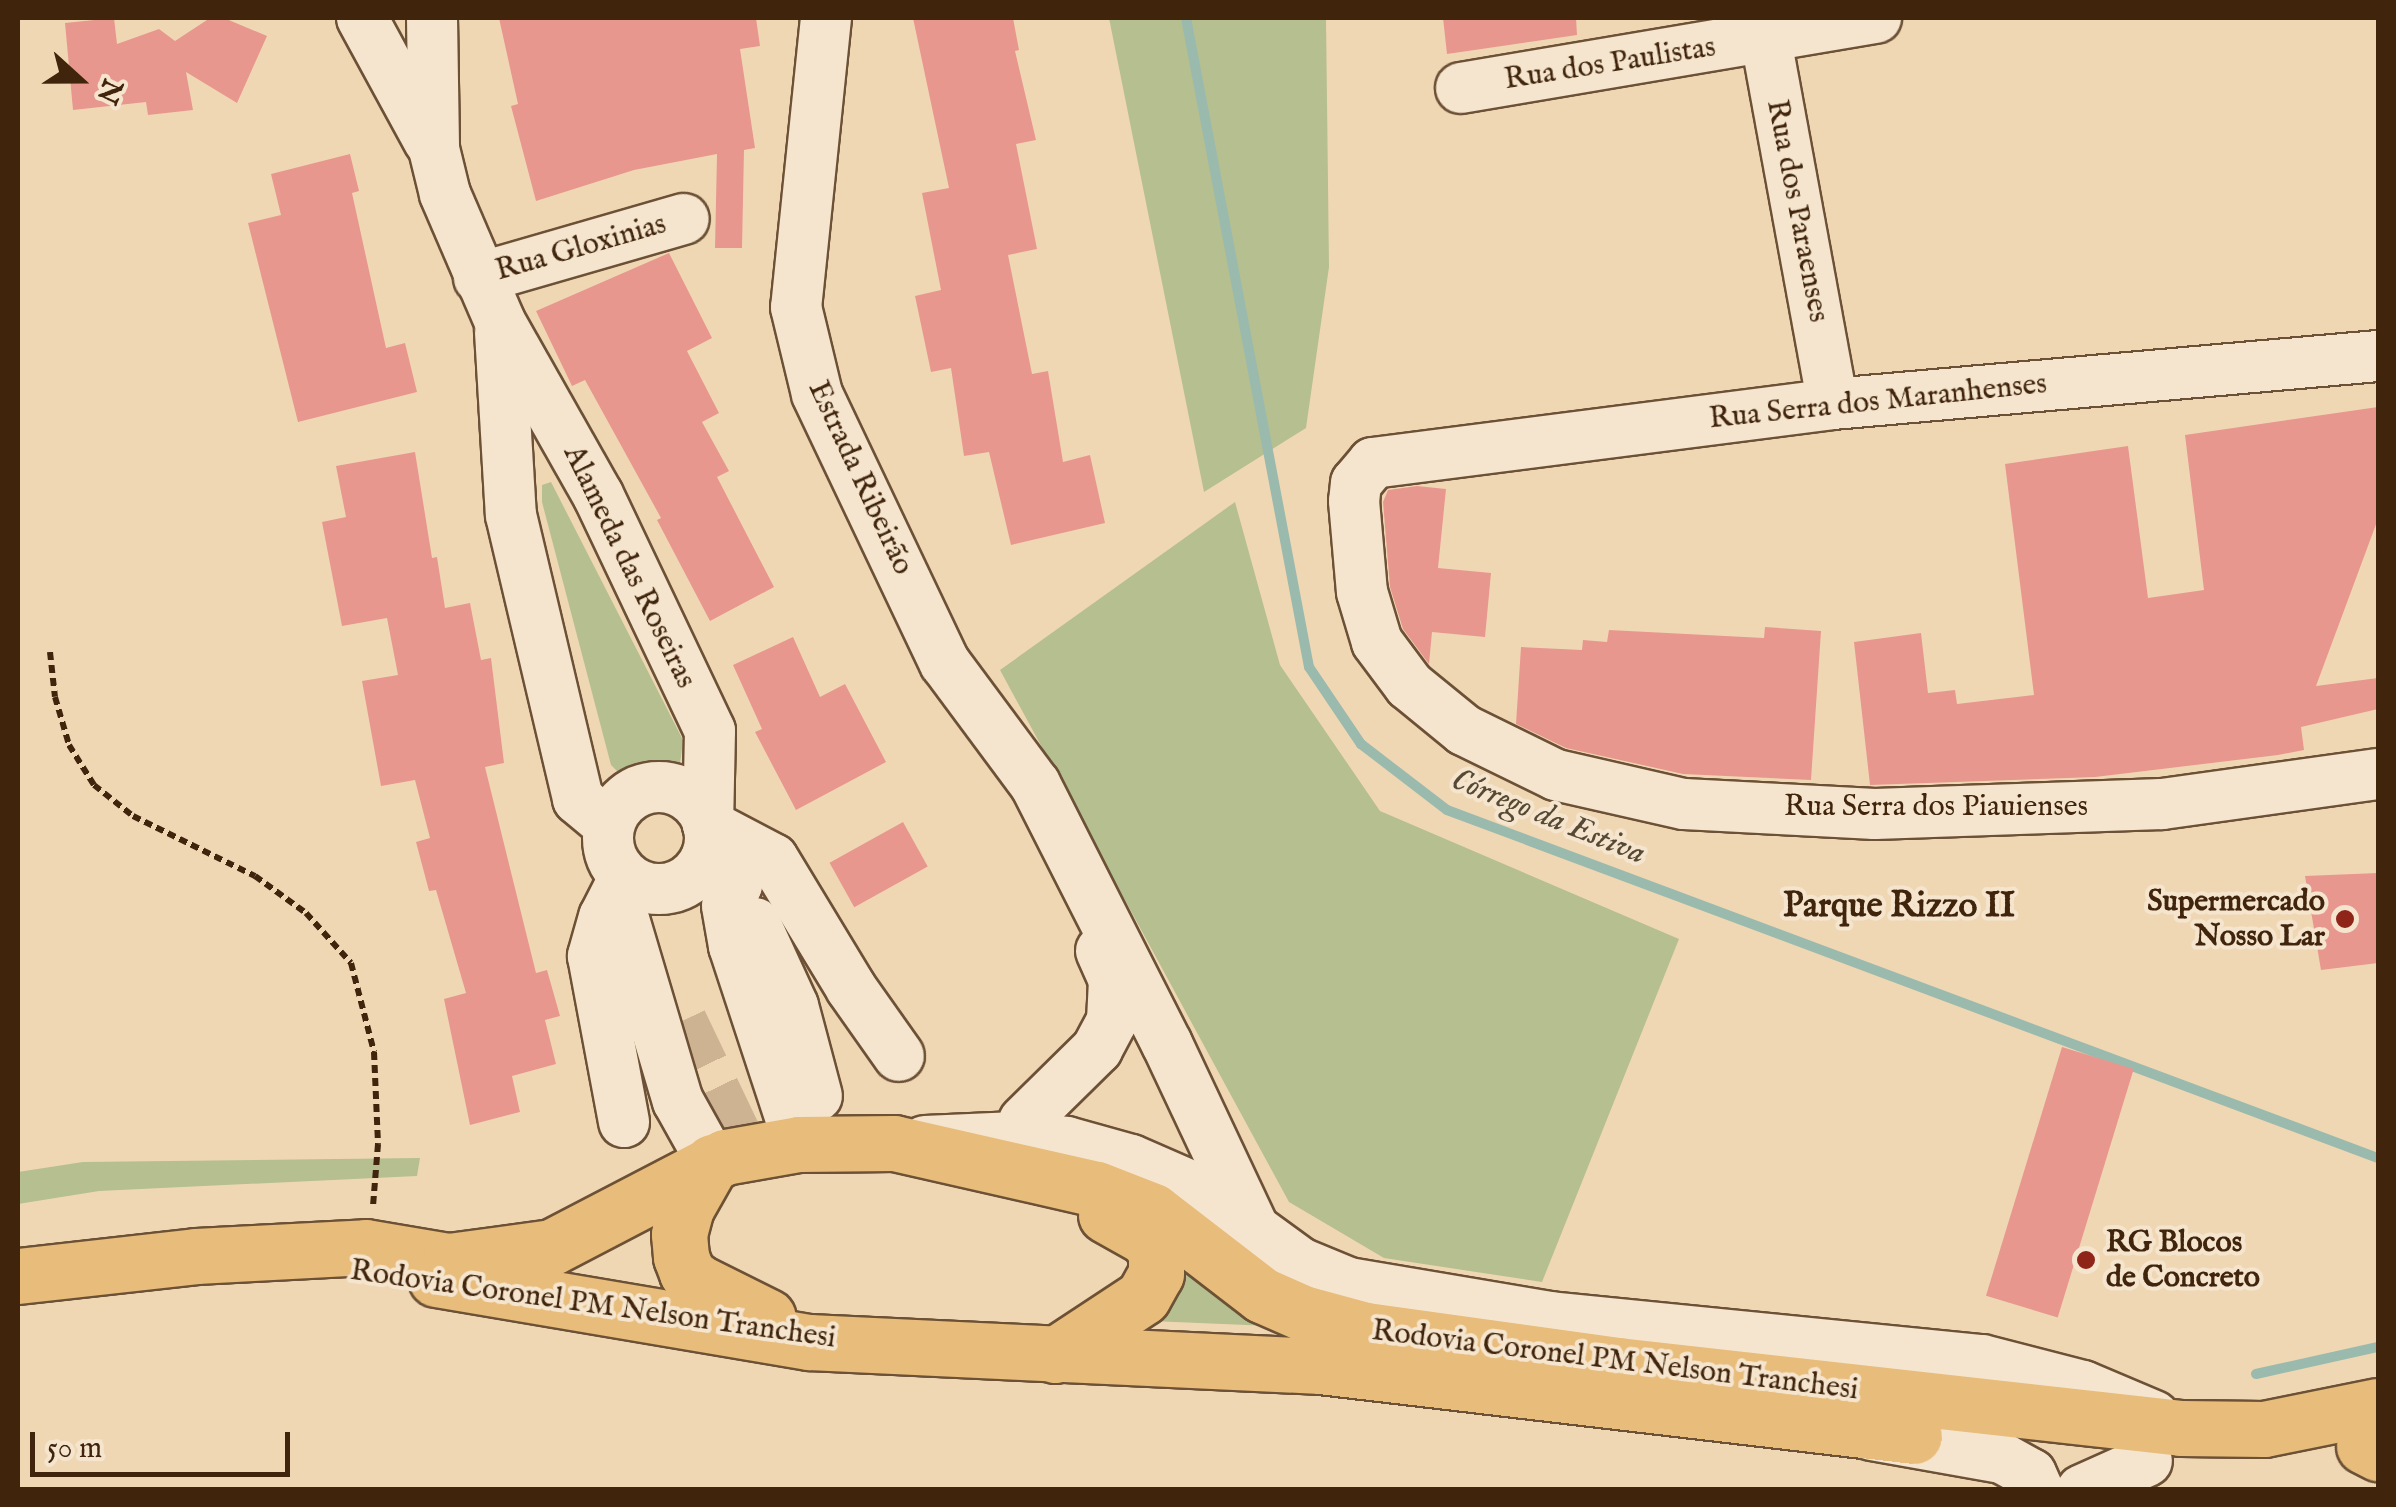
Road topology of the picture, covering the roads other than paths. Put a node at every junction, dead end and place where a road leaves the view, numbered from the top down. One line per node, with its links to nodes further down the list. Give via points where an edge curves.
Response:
1 (364, 18): 2 (street, via 383,24); 8 (street, Alameda das Roseiras)
2 (414, 18)
3 (432, 18): 8 (street, Alameda das Roseiras)
4 (826, 18): 16 (street, Estrada Ribeirão, via 797,276 804,357 945,663)
5 (1876, 18): 6 (street, Rua dos Paulistas)
6 (1763, 28): 7 (street, Rua dos Paulistas); 13 (street, Rua dos Paraenses)
7 (1462, 88)
8 (434, 150): 10 (street, Alameda das Roseiras, via 444,194)
9 (684, 219): 10 (street, Rua Gloxinias)
10 (479, 278): 11 (street, Alameda das Roseiras)
11 (500, 322): 17 (street, Alameda das Roseiras, via 511,515 578,798); 18 (street, Alameda das Roseiras, via 598,495 710,731)
12 (2378, 356): 13 (street, Rua Serra dos Maranhenses)
13 (1833, 404): 14 (street, Rua Serra dos Maranhenses)
14 (1378, 462): 15 (street, Rua Serra dos Piauienses, via 1360,475 1354,501 1362,592 1377,642 1408,685 1464,730 1556,774 1684,804 1874,814 2162,804)
15 (2378, 774)
16 (1036, 784): 25 (street, Estrada Ribeirão, via 1114,980 1115,1001 1098,1049); 28 (street, Estrada Ribeirão)
17 (610, 825): 18 (street, via 612,858 621,873 650,888 684,883); 18 (street, via 628,797 660,786 690,797)
18 (717, 856): 21 (street, via 773,858); 24 (street, Alameda das Roseiras, via 794,1006)
19 (622, 882): 20 (street, via 639,904); 22 (street, via 593,956); 26 (street, via 618,899 678,1101)
20 (682, 1021)
21 (899, 1056)
22 (624, 1122)
23 (908, 1142): 24 (highway, Rodovia Coronel PM Nelson Tranchesi); 25 (highway, Rodovia Coronel PM Nelson Tranchesi); 27 (street, via 1016,1136 1067,1142 1132,1160)
24 (815, 1144): 26 (highway, Rodovia Coronel PM Nelson Tranchesi)
25 (1013, 1144): 27 (street, via 1081,1123 1127,1133 1164,1152); 32 (highway, via 1147,1238 1156,1252 1156,1274 1144,1297); 35 (highway, Rodovia Coronel PM Nelson Tranchesi, via 1153,1212 1262,1295 1366,1330)
26 (712, 1162): 29 (highway, Rodovia Coronel PM Nelson Tranchesi, via 552,1247 450,1261 366,1247); 31 (highway, via 679,1234 687,1273)
27 (1200, 1190): 28 (street)
28 (1254, 1230): 35 (street, via 1300,1263 1349,1283 1550,1316 1982,1360 2082,1386)
29 (196, 1256): 30 (highway, Rodovia Coronel PM Nelson Tranchesi); 31 (highway, Rodovia Coronel PM Nelson Tranchesi, via 503,1288)
30 (18, 1276)
31 (817, 1340): 32 (highway, Rodovia Coronel PM Nelson Tranchesi)
32 (1056, 1356): 33 (highway, Rodovia Coronel PM Nelson Tranchesi, via 1320,1366)
33 (1826, 1427): 35 (highway, Rodovia Coronel PM Nelson Tranchesi); 36 (street, Rodovia Coronel PM Nelson Tranchesi, via 2002,1458 2031,1474)
34 (2375, 1437): 35 (highway, Rodovia Coronel PM Nelson Tranchesi, via 2279,1463)
35 (2164, 1444): 37 (street)
36 (2038, 1490)
37 (2082, 1490)

